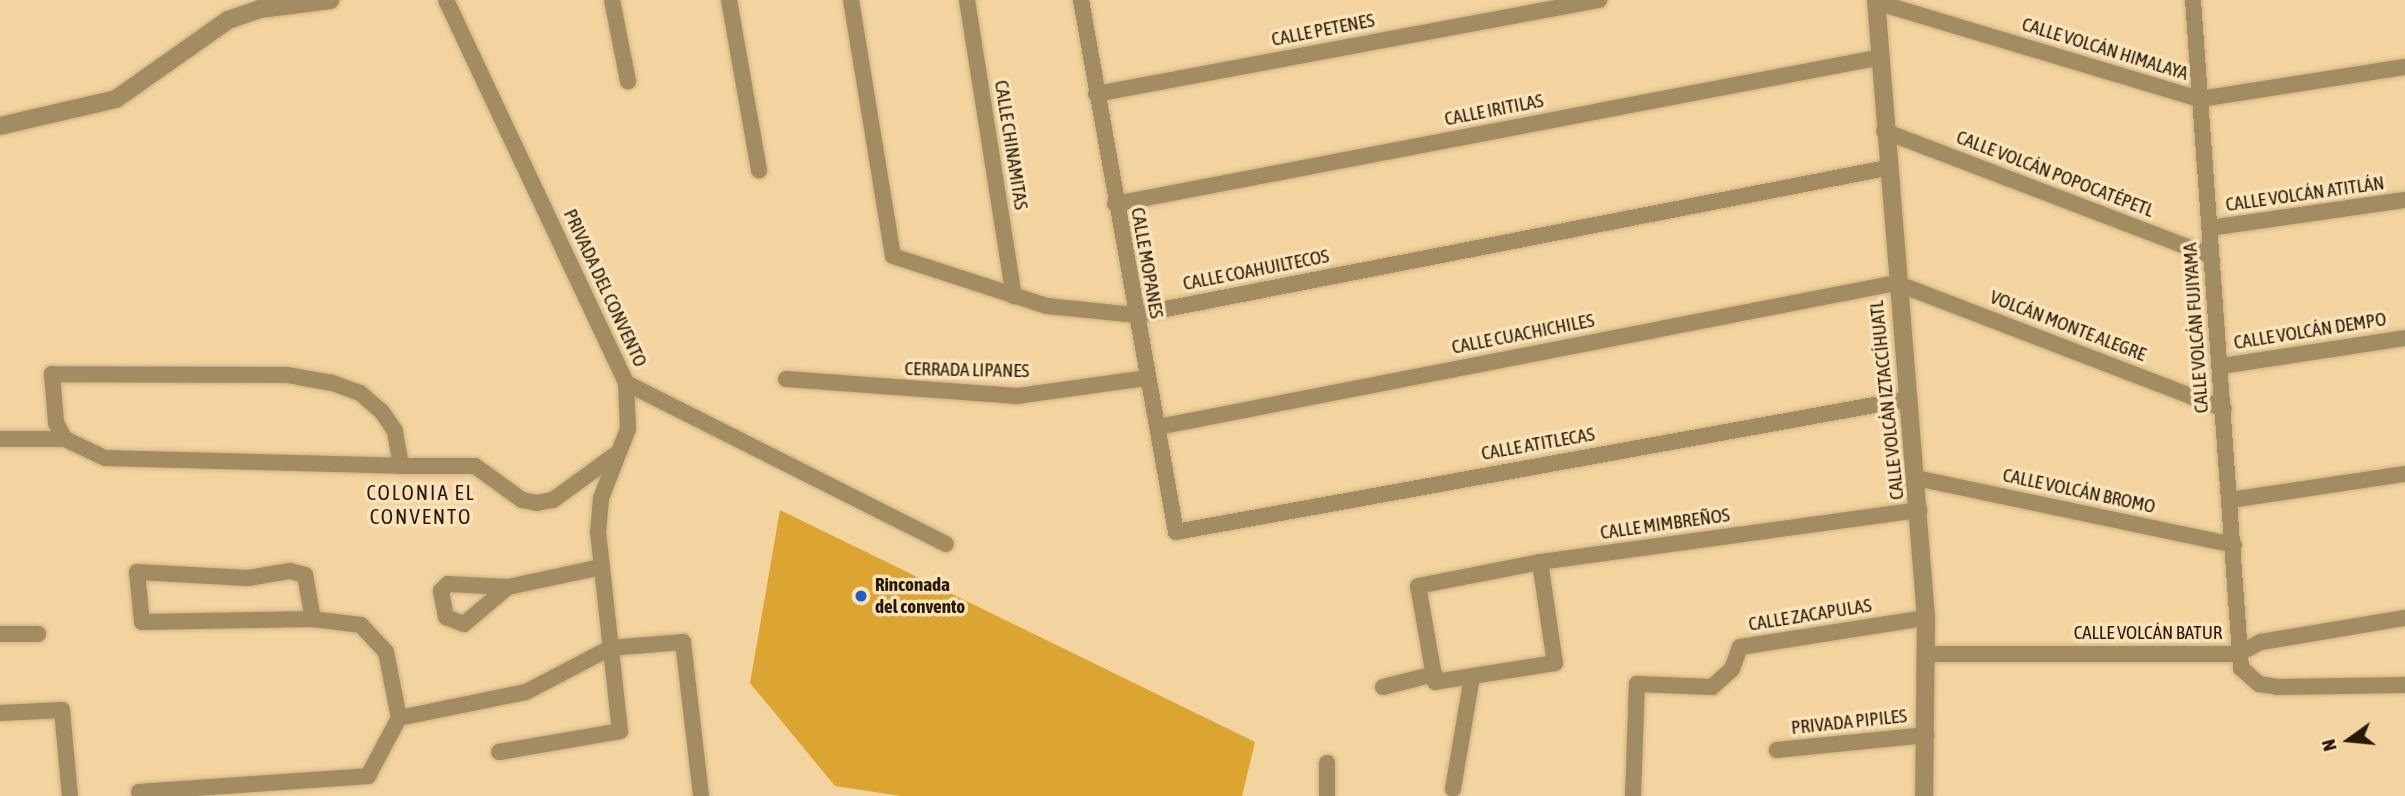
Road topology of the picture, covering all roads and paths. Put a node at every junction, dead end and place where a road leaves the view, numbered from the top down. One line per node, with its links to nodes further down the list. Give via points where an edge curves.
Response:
1 (330, 0): 16 (street, via 260,9 228,20 116,99)
2 (446, 0): 31 (street, PRIVADA DEL CONVENTO)
3 (612, 0): 13 (street)
4 (729, 0): 19 (street)
5 (851, 0): 25 (street, CALLE COAHUILTECOS, via 893,256)
6 (967, 0): 25 (street, CALLE CHINAMITAS)
7 (1081, 0): 14 (street, CALLE MOPANES)
8 (1599, 0): 14 (street, CALLE PETENES)
9 (2193, 0): 15 (street, CALLE VOLCÁN FUJIYAMA)
10 (1876, 1): 11 (street, CALLE VOLCÁN IZTACCÍHUATL); 15 (street, CALLE VOLCÁN HIMALAYA)
11 (1881, 57): 17 (street, CALLE VOLCÁN IZTACCÍHUATL); 21 (street, CALLE IRITILAS)
12 (2405, 66): 15 (street)
13 (628, 81)
14 (1096, 94): 21 (street, CALLE MOPANES)
15 (2200, 99): 22 (street, CALLE VOLCÁN FUJIYAMA)
16 (0, 126)
17 (1884, 131): 18 (street, CALLE VOLCÁN IZTACCÍHUATL); 23 (street, CALLE VOLCÁN POPOCATÉPETL)
18 (1886, 168): 24 (street, CALLE VOLCÁN IZTACCÍHUATL); 26 (street, CALLE COAHUILTECOS)
19 (759, 170)
20 (2405, 200): 22 (street, CALLE VOLCÁN ATITLÁN)
21 (1115, 204): 26 (street, CALLE MOPANES)
22 (2210, 229): 23 (street, CALLE VOLCÁN FUJIYAMA)
23 (2211, 256): 28 (street, CALLE VOLCÁN FUJIYAMA)
24 (1896, 283): 32 (street, CALLE VOLCÁN IZTACCÍHUATL); 33 (street, VOLCÁN MONTE ALEGRE); 34 (street, CALLE CUACHICHILES)
25 (1014, 296): 26 (street, CALLE COAHUILTECOS, via 1047,306)
26 (1135, 315): 29 (street, CALLE MOPANES)
27 (2405, 338): 28 (street, CALLE VOLCÁN DEMPO)
28 (2221, 366): 33 (street, CALLE VOLCÁN FUJIYAMA)
29 (1147, 378): 30 (street, CERRADA LIPANES, via 1017,396); 34 (street, CALLE MOPANES)
30 (786, 379)
31 (626, 383): 37 (street, via 628,429); 44 (street, PRIVADA DEL CONVENTO)
32 (1907, 399): 40 (street, CALLE VOLCÁN IZTACCÍHUATL); 43 (street, CALLE ATITLECAS)
33 (2224, 409): 41 (street, CALLE VOLCÁN FUJIYAMA)
34 (1158, 427): 43 (street, CALLE MOPANES)
35 (0, 439): 36 (street)
36 (65, 439): 38 (street, via 105,458); 38 (street, via 56,423 52,374 287,375 360,393 395,431)
37 (615, 455): 38 (street, via 553,500 537,503 522,500 475,466); 47 (street, via 601,498)
38 (401, 466)
39 (2405, 474): 41 (street)
40 (1916, 478): 42 (street, CALLE VOLCÁN IZTACCÍHUATL); 45 (street, CALLE VOLCÁN BROMO)
41 (2230, 499): 45 (street, CALLE VOLCÁN FUJIYAMA)
42 (1919, 510): 46 (street, CALLE MIMBREÑOS); 49 (street, CALLE VOLCÁN IZTACCÍHUATL)
43 (1177, 531)
44 (946, 544)
45 (2234, 545): 56 (street, CALLE VOLCÁN FUJIYAMA)
46 (1540, 562): 57 (street, CALLE MIMBREÑOS, via 1418,586); 58 (street, via 1555,663)
47 (601, 567): 48 (street); 54 (street)
48 (508, 587)
49 (1926, 618): 55 (street, CALLE VOLCÁN IZTACCÍHUATL); 72 (street, CALLE ZACAPULAS, via 1740,647 1732,669 1712,687 1637,684)
50 (2405, 618): 56 (street, CALLE VOLCÁN BATUR, via 2261,642)
51 (313, 619): 51 (street, via 142,622 137,572 248,578 290,570 309,583); 62 (street, via 346,621 375,634 386,652)
52 (0, 634): 53 (street)
53 (38, 634)
54 (610, 648): 62 (street, via 526,692); 65 (street, via 620,731); 70 (street, via 683,642)
55 (1928, 654): 56 (street, CALLE VOLCÁN BATUR); 63 (street, CALLE VOLCÁN IZTACCÍHUATL)
56 (2238, 654): 59 (street, via 2241,668 2259,684)
57 (1434, 674): 58 (street, via 1435,682); 60 (street)
58 (1472, 677): 67 (street)
59 (2405, 685)
60 (1383, 687)
61 (0, 713): 69 (street, via 62,710)
62 (399, 718): 68 (street, via 368,776)
63 (1926, 735): 64 (street, PRIVADA PIPILES); 73 (street, CALLE VOLCÁN IZTACCÍHUATL)
64 (1777, 750)
65 (499, 752)
66 (1326, 763): 71 (street)
67 (1453, 789)
68 (139, 792)
69 (70, 796)
70 (701, 796)
71 (1327, 796)
72 (1633, 796)
73 (1924, 796)

